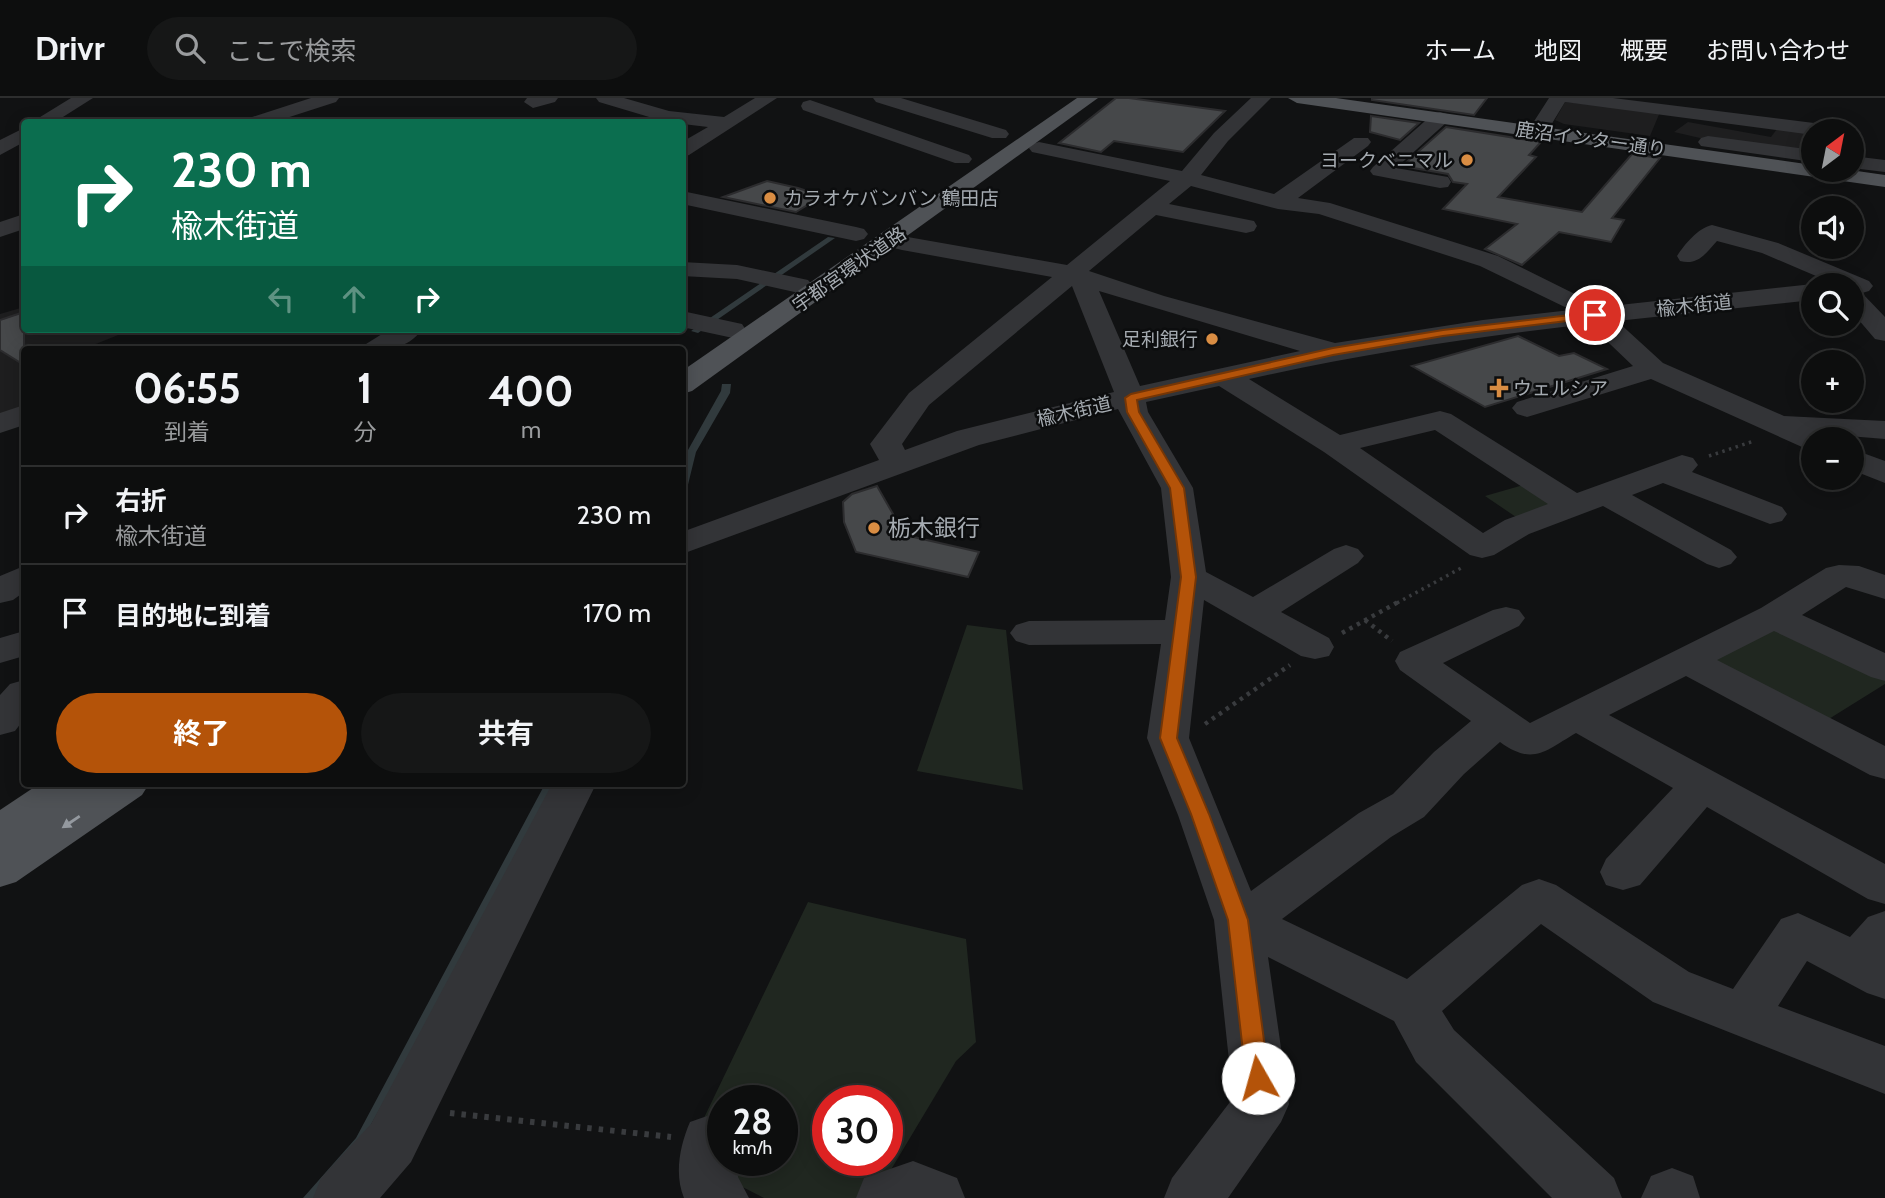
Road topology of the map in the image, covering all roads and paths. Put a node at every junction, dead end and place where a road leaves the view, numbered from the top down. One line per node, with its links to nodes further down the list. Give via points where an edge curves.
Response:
1 (84, 98): 14 (street)
2 (330, 98): 20 (street)
3 (605, 98): 21 (street)
4 (882, 98): 30 (street)
5 (1069, 98): 28 (main road)
6 (1089, 98): 28 (main road)
7 (1107, 98): 28 (main road)
8 (1262, 98): 43 (street)
9 (1297, 98): 18 (main road, 鹿沼インター通り)
10 (1344, 98): 26 (main road, 鹿沼インター通り)
11 (1558, 98): 26 (street)
12 (1569, 98): 27 (street)
13 (711, 102): 22 (street)
14 (58, 104): 19 (street)
15 (811, 105): 36 (street)
16 (771, 107): 23 (street)
17 (1822, 113): 24 (street)
18 (1440, 118): 38 (main road, 鹿沼インター通り); 44 (street, via 1380,171)
19 (45, 119)
20 (265, 119)
21 (657, 119)
22 (662, 119)
23 (731, 119): 25 (street); 33 (street)
24 (1825, 119)
25 (686, 120)
26 (1541, 126): 37 (main road, 鹿沼インター通り)
27 (1801, 127)
28 (1033, 130): 30 (main road); 43 (street); 51 (main road); 53 (main road, 宇都宮環状道路)
29 (1661, 131): 35 (street)
30 (999, 134): 36 (main road)
31 (21, 136): 34 (street)
32 (1361, 142): 47 (street)
33 (686, 148)
34 (0, 149)
35 (1801, 154)
36 (962, 159): 42 (main road)
37 (1801, 162)
38 (1801, 164)
39 (1885, 166): 40 (street)
40 (1864, 172)
41 (1864, 173): 45 (street)
42 (940, 174)
43 (1187, 178): 47 (street); 48 (street)
44 (1440, 182)
45 (1885, 192)
46 (686, 198): 50 (street)
47 (1278, 202): 62 (street, via 1322,208 1489,261)
48 (1152, 207): 49 (street); 56 (street)
49 (1246, 226)
50 (862, 229): 53 (main road)
51 (902, 243): 53 (main road); 56 (street)
52 (1689, 256): 55 (street, via 1712,232 1770,248)
53 (838, 268): 57 (main road, 宇都宮環状道路); 71 (main road, 宇都宮環状道路)
54 (686, 269): 57 (street, via 737,272)
55 (1820, 273)
56 (1076, 275): 67 (street); 72 (street); 80 (street, via 919,399 886,444)
57 (782, 282): 63 (main road, 宇都宮環状道路)
58 (1885, 283): 59 (street)
59 (1864, 288)
60 (1801, 293): 62 (street, 楡木街道)
61 (1864, 304): 65 (street)
62 (1595, 315): 67 (street, 楡木街道, via 1456,331); 69 (street)
63 (707, 324): 68 (main road, 宇都宮環状道路)
64 (404, 333): 66 (street)
65 (1885, 333)
66 (382, 346)
67 (1333, 352): 70 (street, 楡木街道)
68 (686, 358)
69 (1653, 369): 73 (street); 76 (street)
70 (1225, 377): 72 (street, 楡木街道); 79 (street)
71 (686, 382)
72 (1131, 398): 80 (street, 楡木街道, via 968,438); 93 (street, via 1133,412 1177,488)
73 (1527, 408)
74 (21, 415): 75 (street)
75 (0, 424)
76 (1784, 427): 77 (street); 78 (street); 82 (path)
77 (1885, 430)
78 (1801, 435)
79 (1335, 445): 85 (street, via 1440,420); 87 (street)
80 (897, 463): 88 (street, 楡木街道)
81 (1864, 463): 83 (street)
82 (1673, 469): 84 (street); 86 (street)
83 (1885, 473)
84 (1606, 494): 85 (street); 90 (street)
85 (1574, 506): 87 (street, via 1517,527)
86 (1770, 513)
87 (1482, 548): 105 (path, via 1475,561)
88 (687, 551)
89 (1344, 554): 97 (street)
90 (1718, 556)
91 (0, 570): 92 (street)
92 (21, 571)
93 (1189, 577): 97 (street); 100 (street)
94 (21, 579): 96 (street)
95 (1885, 588): 98 (street, via 1859,577 1839,576)
96 (0, 592)
97 (1254, 613): 105 (street)
98 (1774, 615): 107 (street); 108 (street)
99 (1506, 618): 111 (street, via 1414,661)
100 (1182, 632): 101 (street); 113 (street, via 1168,738)
101 (1029, 633)
102 (21, 643): 104 (street)
103 (21, 644): 106 (street)
104 (0, 645)
105 (1315, 647): 113 (path)
106 (0, 651)
107 (1686, 660): 110 (street); 114 (street)
108 (1885, 668)
109 (21, 696): 112 (street)
110 (1576, 715): 111 (street, via 1530,742); 115 (street)
111 (1499, 720): 123 (street, via 1448,764 1417,801 1375,825 1264,907)
112 (0, 721)
113 (1172, 747): 123 (street)
114 (1885, 764)
115 (1703, 783): 121 (street); 122 (street)
116 (67, 787): 119 (main road)
117 (123, 787): 120 (main road, one-way to 120)
118 (572, 787): 128 (street)
119 (0, 832)
120 (0, 869)
121 (1623, 872)
122 (1885, 886)
123 (1238, 920): 125 (street); 135 (street, via 1261,1104)
124 (1876, 957): 126 (street, via 1797,933)
125 (1412, 1006): 126 (street, via 1539,898 1671,987); 136 (street, via 1435,1046)
126 (1744, 1015): 127 (street)
127 (1885, 1070)
128 (408, 1108): 129 (path); 131 (street, via 391,1143)
129 (707, 1141)
130 (709, 1176): 132 (street, via 711,1194)
131 (342, 1198)
132 (720, 1198)
133 (886, 1198): 134 (street, via 913,1189)
134 (936, 1198)
135 (1193, 1198)
136 (1593, 1198)

